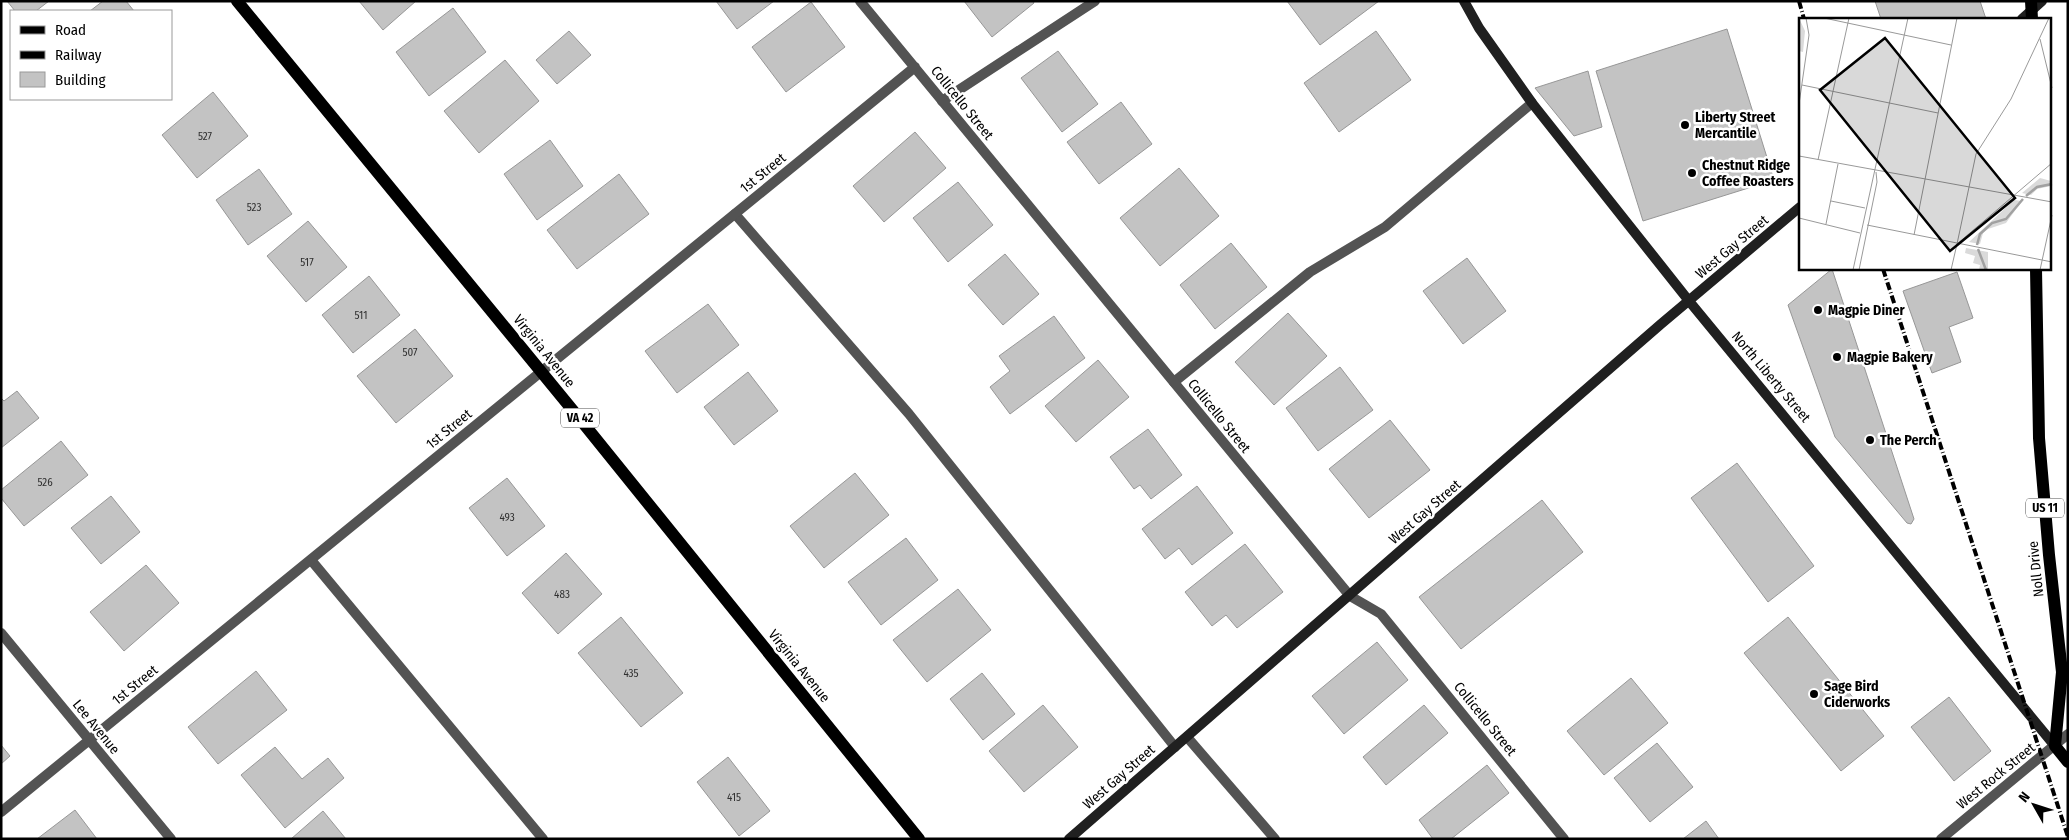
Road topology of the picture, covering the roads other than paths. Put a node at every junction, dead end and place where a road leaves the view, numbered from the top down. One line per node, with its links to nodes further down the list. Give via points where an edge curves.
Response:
1 (237, 1): 14 (main road, Virginia Avenue / VA 42)
2 (860, 1): 7 (street, Collicello Street)
3 (1095, 1): 8 (street)
4 (1464, 1): 9 (street, North Liberty Street)
5 (2042, 1): 6 (street)
6 (2029, 12)
7 (915, 67): 8 (street, Collicello Street); 11 (street, 1st Street)
8 (942, 101): 15 (street, Collicello Street)
9 (1532, 103): 13 (street, North Liberty Street); 15 (street, via 1385,227 1310,272)
10 (1799, 208): 13 (street, West Gay Street)
11 (735, 214): 14 (street, 1st Street); 23 (street, via 909,414)
12 (2036, 270): 22 (main road, Noll Drive / US 11, via 2039,438 2062,672)
13 (1689, 302): 17 (street, West Gay Street); 22 (street, North Liberty Street)
14 (542, 372): 16 (street, 1st Street); 28 (main road, Virginia Avenue / VA 42)
15 (1174, 382): 17 (street, Collicello Street)
16 (310, 560): 21 (street, 1st Street); 27 (street)
17 (1350, 596): 20 (street, West Gay Street); 31 (street, Collicello Street, via 1381,614)
18 (1, 633): 21 (street, Lee Avenue)
19 (2068, 734): 22 (street, West Rock Street)
20 (1187, 737): 23 (street, West Gay Street); 30 (street)
21 (89, 740): 25 (street, 1st Street); 26 (street, Lee Avenue)
22 (2055, 746): 24 (main road, North Liberty Street); 32 (street, West Rock Street)
23 (1175, 747): 29 (street, West Gay Street)
24 (2068, 762)
25 (1, 812)
26 (171, 839)
27 (543, 839)
28 (919, 839)
29 (1069, 839)
30 (1275, 839)
31 (1564, 839)
32 (1942, 839)

